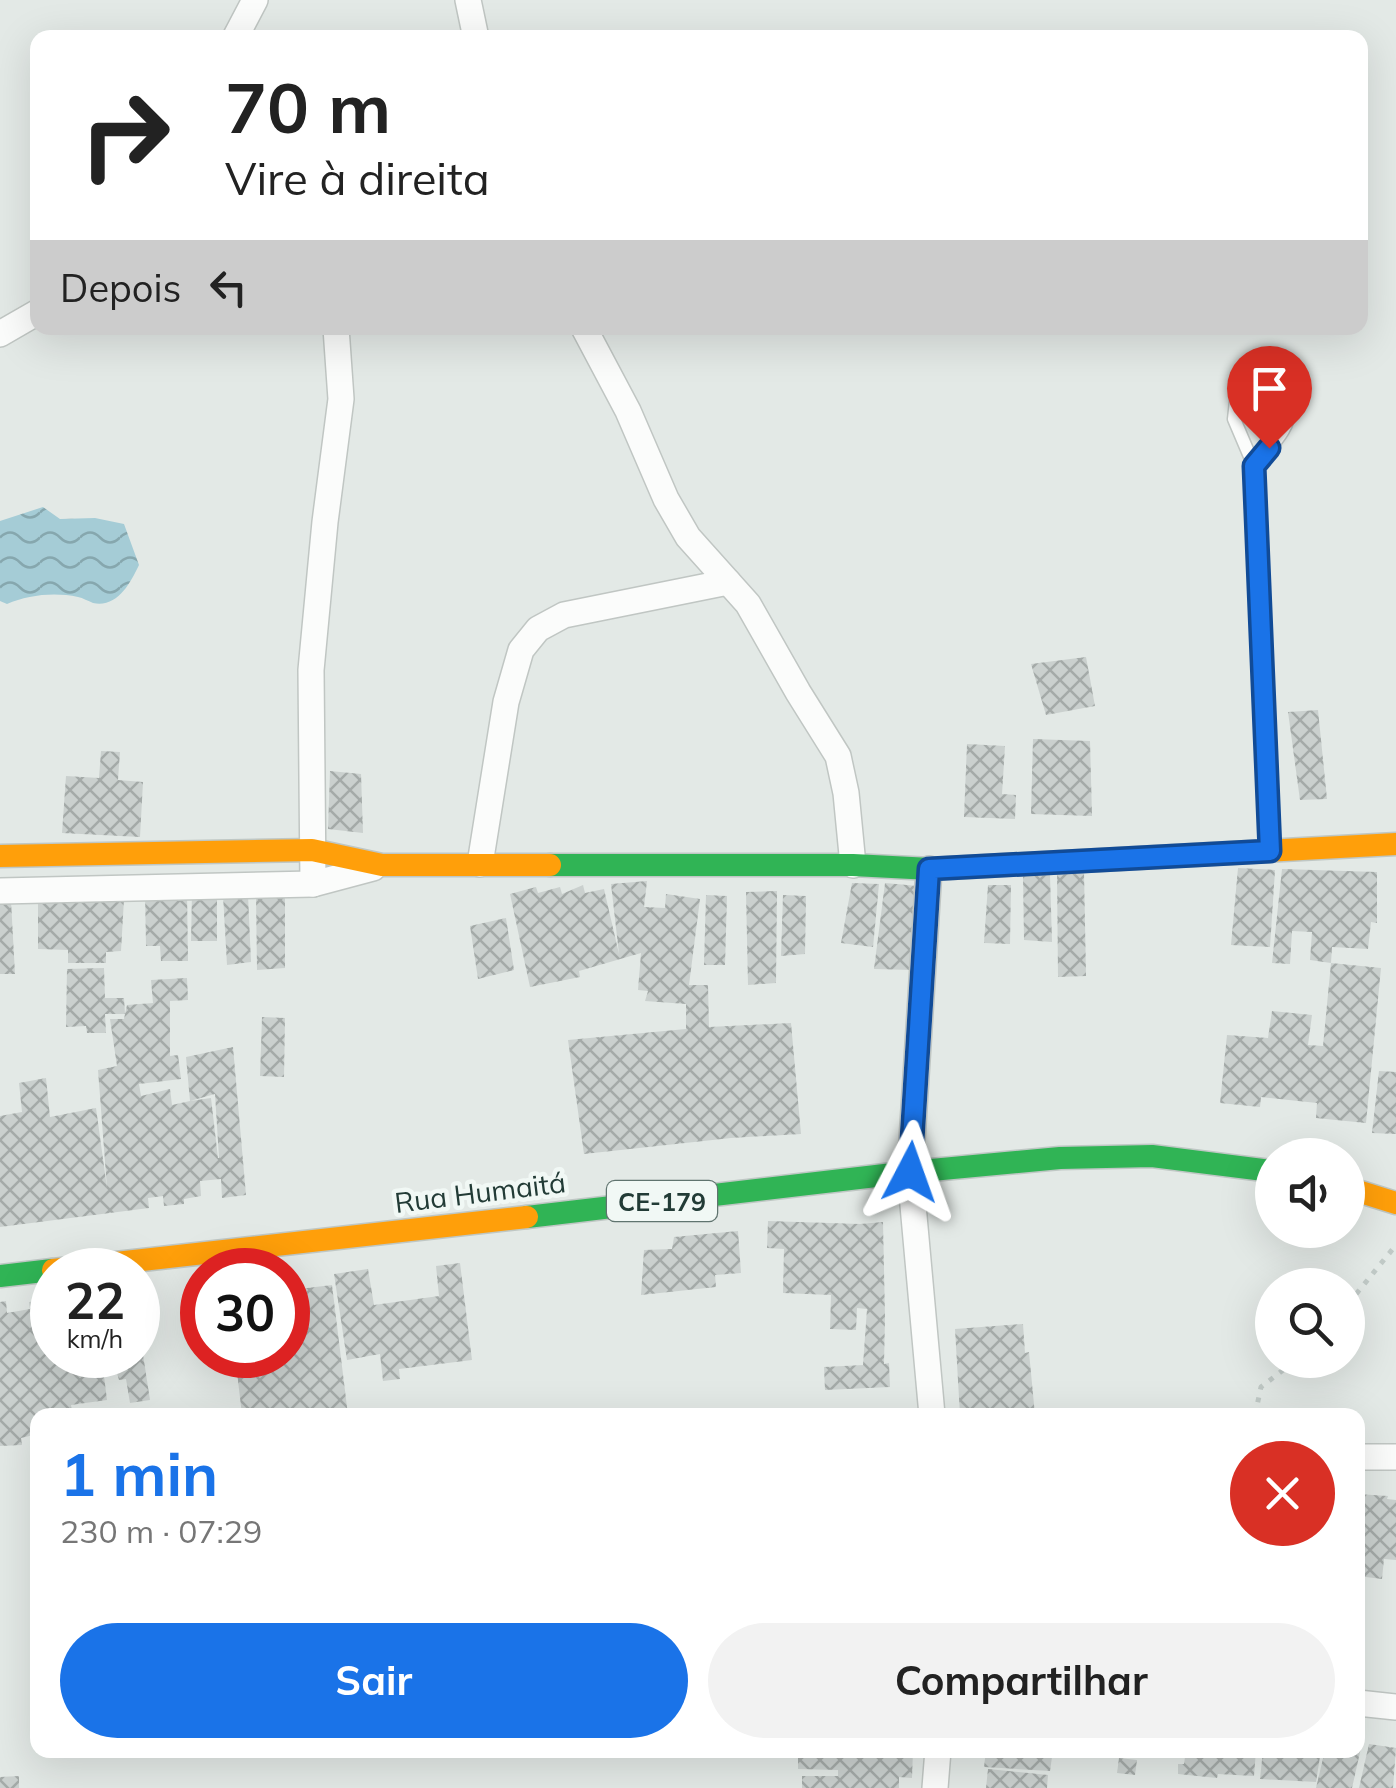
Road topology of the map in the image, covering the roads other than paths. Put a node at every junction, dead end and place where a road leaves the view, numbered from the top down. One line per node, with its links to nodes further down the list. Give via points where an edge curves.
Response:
1 (255, 0): 3 (street)
2 (468, 0): 4 (street)
3 (238, 30)
4 (474, 30)
5 (30, 317): 6 (street)
6 (0, 334)
7 (336, 335): 12 (street, via 341,399 310,670)
8 (588, 335): 10 (street, via 666,498)
9 (1254, 466): 9 (lane, via 1291,411 1289,400 1273,389 1236,401 1234,418); 13 (lane)
10 (728, 582): 15 (street, via 564,615 538,629 521,650 506,702); 17 (street, via 748,604 838,756)
11 (1396, 844): 13 (street)
12 (312, 850): 14 (street); 16 (street); 19 (street)
13 (1270, 851): 18 (street)
14 (7, 856): 20 (street)
15 (480, 864): 16 (street); 17 (street)
16 (382, 865): 19 (street)
17 (853, 866): 18 (street)
18 (929, 869): 22 (street)
19 (313, 884): 20 (street)
20 (8, 890)
21 (1255, 1169): 22 (street, Rua Humaitá / CE-179, via 1152,1156)
22 (910, 1172): 25 (street, Rua Humaitá / CE-179); 28 (street)
23 (1365, 1193): 24 (street)
24 (1396, 1202)
25 (160, 1258)
26 (30, 1273): 27 (street, Rua Humaitá / CE-179)
27 (0, 1276)
28 (931, 1408)
29 (1396, 1456): 30 (street)
30 (1365, 1458)
31 (1365, 1705): 32 (street)
32 (1396, 1708)
33 (938, 1758): 34 (street)
34 (936, 1788)

